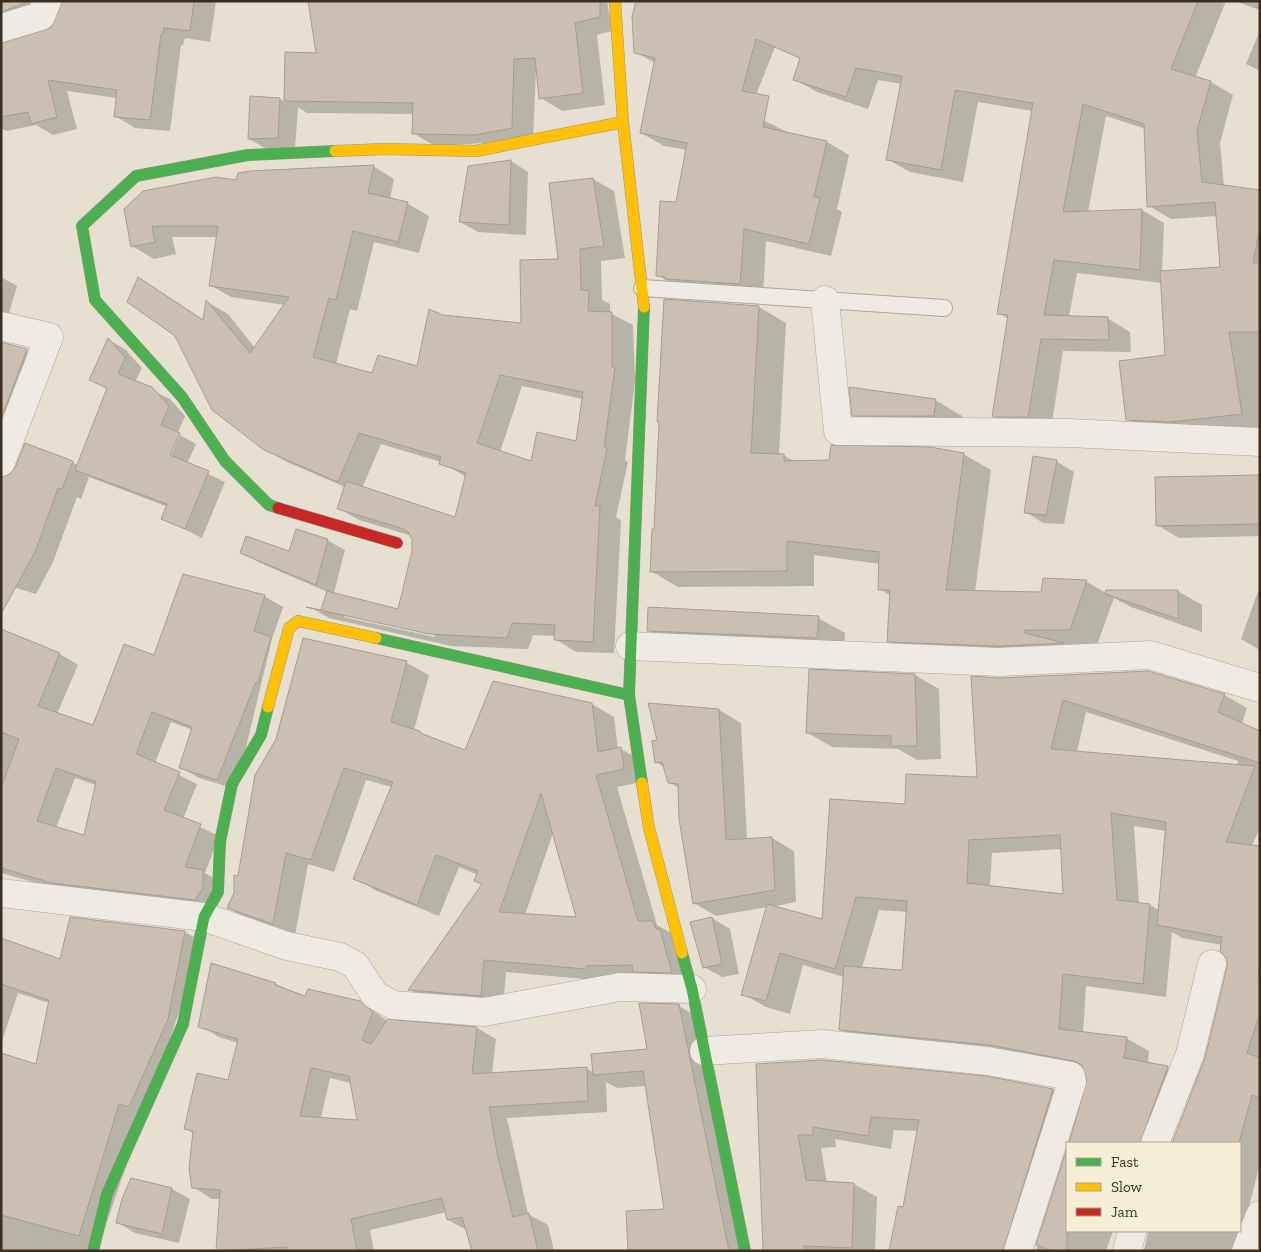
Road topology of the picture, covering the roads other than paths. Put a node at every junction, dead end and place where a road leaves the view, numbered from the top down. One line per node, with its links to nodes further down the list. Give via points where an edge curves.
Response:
1 (47, 1): 3 (street, via 40,16)
2 (615, 1): 4 (street)
3 (1, 28)
4 (623, 122): 5 (street); 11 (street, via 476,151 386,149 248,154 136,176 82,226 95,300 182,397 225,461 269,504)
5 (642, 288): 6 (lane); 12 (street, via 645,317)
6 (825, 300): 7 (lane); 9 (street, via 838,431 1068,433)
7 (944, 308)
8 (1, 326): 10 (street, via 49,337)
9 (1260, 442)
10 (1, 462)
11 (397, 543)
12 (630, 646): 13 (street, via 1000,662 1150,655); 14 (street)
13 (1260, 688)
14 (629, 695): 16 (street, via 298,621 289,628 261,735 232,784 220,842 218,892); 18 (street, via 649,828)
15 (1, 893): 16 (street)
16 (204, 917): 18 (street, via 287,946 340,957 355,965 375,995 393,1005 484,1012 620,987); 23 (street, via 183,1024 107,1194)
17 (1212, 964): 20 (street, via 1190,1054)
18 (692, 989): 19 (street)
19 (704, 1051): 24 (street); 25 (street, via 822,1044 988,1061 1072,1076)
20 (1156, 1142)
21 (1260, 1215): 27 (street)
22 (1132, 1232): 26 (street)
23 (93, 1251)
24 (745, 1251)
25 (1018, 1251)
26 (1127, 1251)
27 (1246, 1251)

